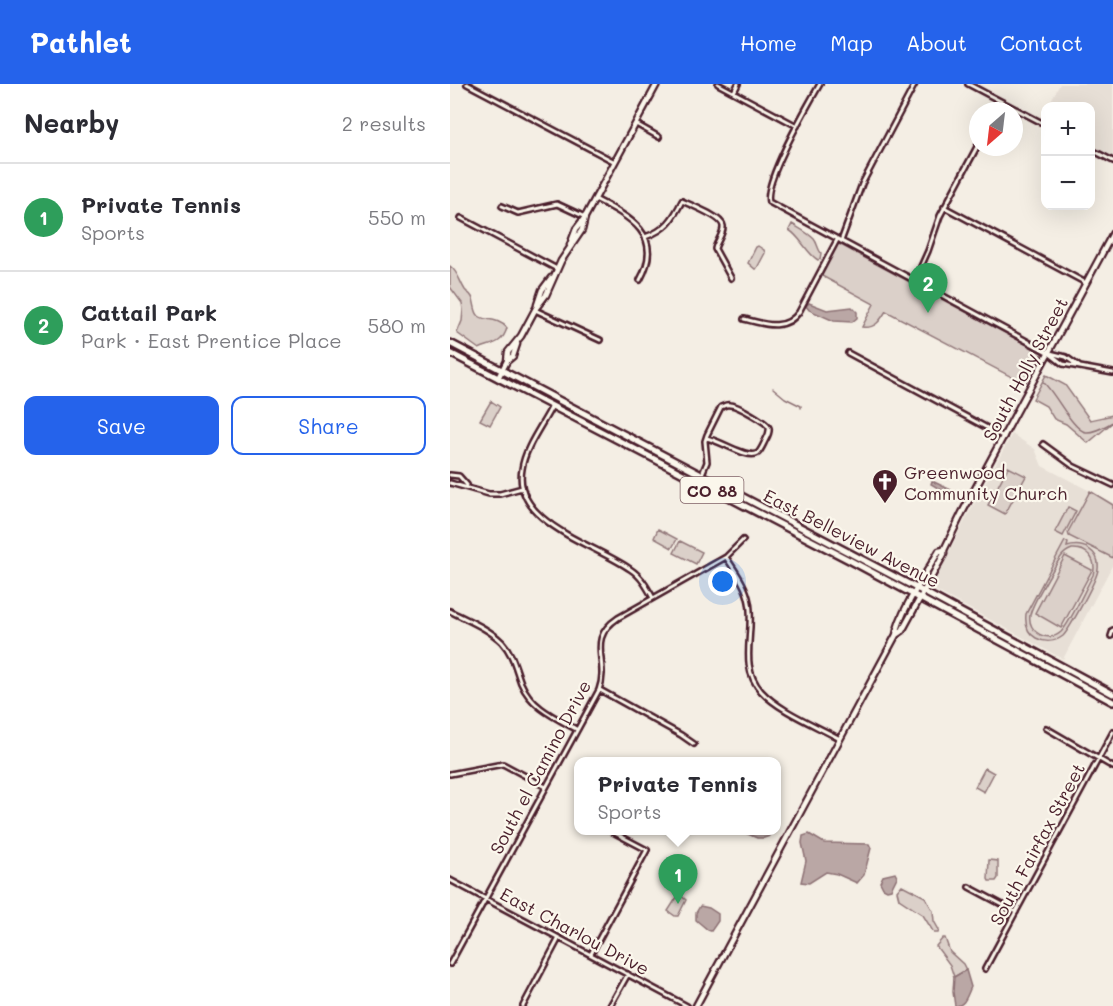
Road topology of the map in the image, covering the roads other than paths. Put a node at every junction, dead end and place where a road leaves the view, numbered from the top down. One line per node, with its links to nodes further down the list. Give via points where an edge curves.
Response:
1 (467, 84): 18 (street)
2 (657, 84): 12 (street)
3 (718, 84): 8 (street)
4 (738, 84): 8 (street)
5 (820, 84): 13 (street)
6 (915, 84): 26 (street, via 866,176)
7 (968, 84): 9 (street)
8 (734, 92): 13 (street)
9 (1002, 102)
10 (1023, 113): 11 (street)
11 (1041, 122)
12 (636, 124): 14 (street); 18 (street)
13 (797, 126): 26 (street, via 779,164 768,201)
14 (660, 137)
15 (1095, 152): 17 (street)
16 (972, 156): 21 (street)
17 (1113, 161)
18 (615, 162): 19 (street)
19 (595, 199): 22 (street); 25 (street, via 630,218)
20 (502, 206): 22 (street, via 518,213 557,204)
21 (944, 207): 30 (street); 31 (street)
22 (585, 217): 27 (street)
23 (460, 218): 27 (street)
24 (1113, 233): 31 (street, South Holly Street)
25 (645, 237): 28 (street, via 668,225 682,201 722,224 715,249); 29 (street, via 648,260)
26 (839, 240): 30 (street); 33 (street, via 791,321 776,326)
27 (557, 269): 32 (street, via 542,290)
28 (731, 278)
29 (640, 280)
30 (915, 280): 38 (street)
31 (1086, 283): 38 (street, South Holly Street)
32 (536, 309): 34 (street); 40 (street, via 508,352)
33 (744, 320)
34 (600, 340)
35 (450, 343): 40 (main road, East Belleview Avenue / CO 88)
36 (451, 353): 42 (main road, East Belleview Avenue / CO 88)
37 (848, 353): 44 (street)
38 (1048, 353): 39 (street, via 1063,356); 39 (street, via 1063,364); 44 (street, South Holly Street)
39 (1080, 367): 41 (street)
40 (502, 370): 42 (street); 48 (main road, East Belleview Avenue / CO 88)
41 (1113, 374)
42 (498, 378): 43 (main road, East Belleview Avenue / CO 88)
43 (552, 405): 52 (street, via 523,463); 56 (main road, East Belleview Avenue / CO 88)
44 (1004, 437): 54 (street, South Holly Street)
45 (706, 438): 45 (street, via 720,408 727,405 769,428 760,451 753,455); 48 (street, via 707,462)
46 (1043, 444): 50 (street, via 1073,466)
47 (450, 475): 51 (street, via 459,476)
48 (701, 476): 56 (main road, East Belleview Avenue / CO 88)
49 (450, 483): 51 (street)
50 (1113, 485)
51 (468, 486): 52 (street, via 494,494)
52 (522, 488): 58 (street, via 538,516 630,569)
53 (743, 540): 55 (street, South el Camino Drive)
54 (944, 550): 56 (street, South Holly Street, via 939,551); 57 (street, South Holly Street)
55 (726, 557): 58 (street, South el Camino Drive); 69 (street, via 748,596 748,657 756,684 770,699)
56 (916, 592): 57 (main road, East Belleview Avenue / CO 88); 61 (street, South Holly Street)
57 (923, 595): 61 (street, South Holly Street); 64 (main road, East Belleview Avenue / CO 88); 65 (main road, East Belleview Avenue / CO 88)
58 (653, 598): 63 (street, South el Camino Drive, via 606,629 599,647 603,676)
59 (450, 611): 67 (street, via 500,640 514,660 530,698 546,713)
60 (1113, 630): 62 (street)
61 (896, 636): 69 (street, South Holly Street)
62 (1111, 636)
63 (599, 690): 67 (street, South el Camino Drive); 70 (street)
64 (1113, 694)
65 (1113, 702)
66 (1046, 728): 71 (street)
67 (576, 729): 74 (street, South el Camino Drive)
68 (1113, 732): 71 (street, South Fairfax Street)
69 (840, 739): 88 (street, South Holly Street)
70 (694, 744)
71 (1099, 759): 72 (street); 79 (street, South Fairfax Street)
72 (1113, 766)
73 (450, 774): 74 (street, via 503,764)
74 (546, 787): 78 (street, South el Camino Drive)
75 (617, 835): 81 (street, via 647,850)
76 (450, 880): 78 (street, East Charlou Drive)
77 (969, 887): 79 (street)
78 (485, 898): 80 (street, East Charlou Drive); 82 (street, South el Camino Drive)
79 (1016, 912): 83 (street, South Fairfax Street)
80 (559, 938): 81 (street, East Charlou Drive); 85 (street)
81 (590, 954): 84 (street, East Charlou Drive)
82 (450, 964)
83 (985, 969)
84 (628, 974): 86 (street); 87 (street, East Charlou Drive)
85 (523, 1006)
86 (610, 1006)
87 (687, 1006)
88 (696, 1006)

